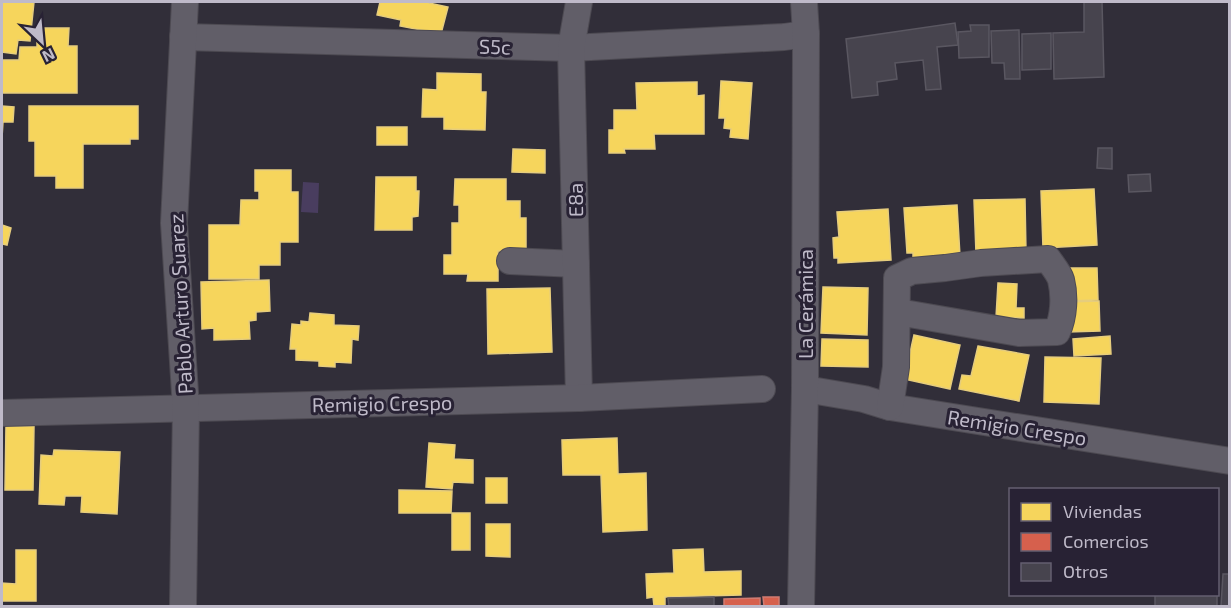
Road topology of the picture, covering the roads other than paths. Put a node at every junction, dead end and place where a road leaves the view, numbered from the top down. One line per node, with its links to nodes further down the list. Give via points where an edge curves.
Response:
1 (184, 2): 5 (street, Pablo Arturo Suarez)
2 (579, 2): 6 (street, E8a)
3 (804, 2): 4 (street, La Cerámica)
4 (806, 34): 6 (street, S5c); 11 (street, La Cerámica)
5 (183, 37): 6 (street, S5c); 14 (street, Pablo Arturo Suarez, via 174,223)
6 (571, 48): 8 (street, E8a)
7 (510, 261): 8 (street)
8 (576, 264): 12 (street, E8a)
9 (897, 312): 9 (street, via 1019,333 1057,332 1064,308 1061,278 1048,259 912,270 897,278); 13 (street, via 896,368)
10 (762, 389): 12 (street, Remigio Crespo)
11 (805, 389): 13 (street, Remigio Crespo); 18 (street, La Cerámica)
12 (579, 398): 14 (street, Remigio Crespo)
13 (890, 407): 16 (street, Remigio Crespo)
14 (186, 408): 15 (street, Remigio Crespo); 17 (street, Pablo Arturo Suarez)
15 (2, 413)
16 (1230, 461)
17 (183, 606)
18 (801, 606)

